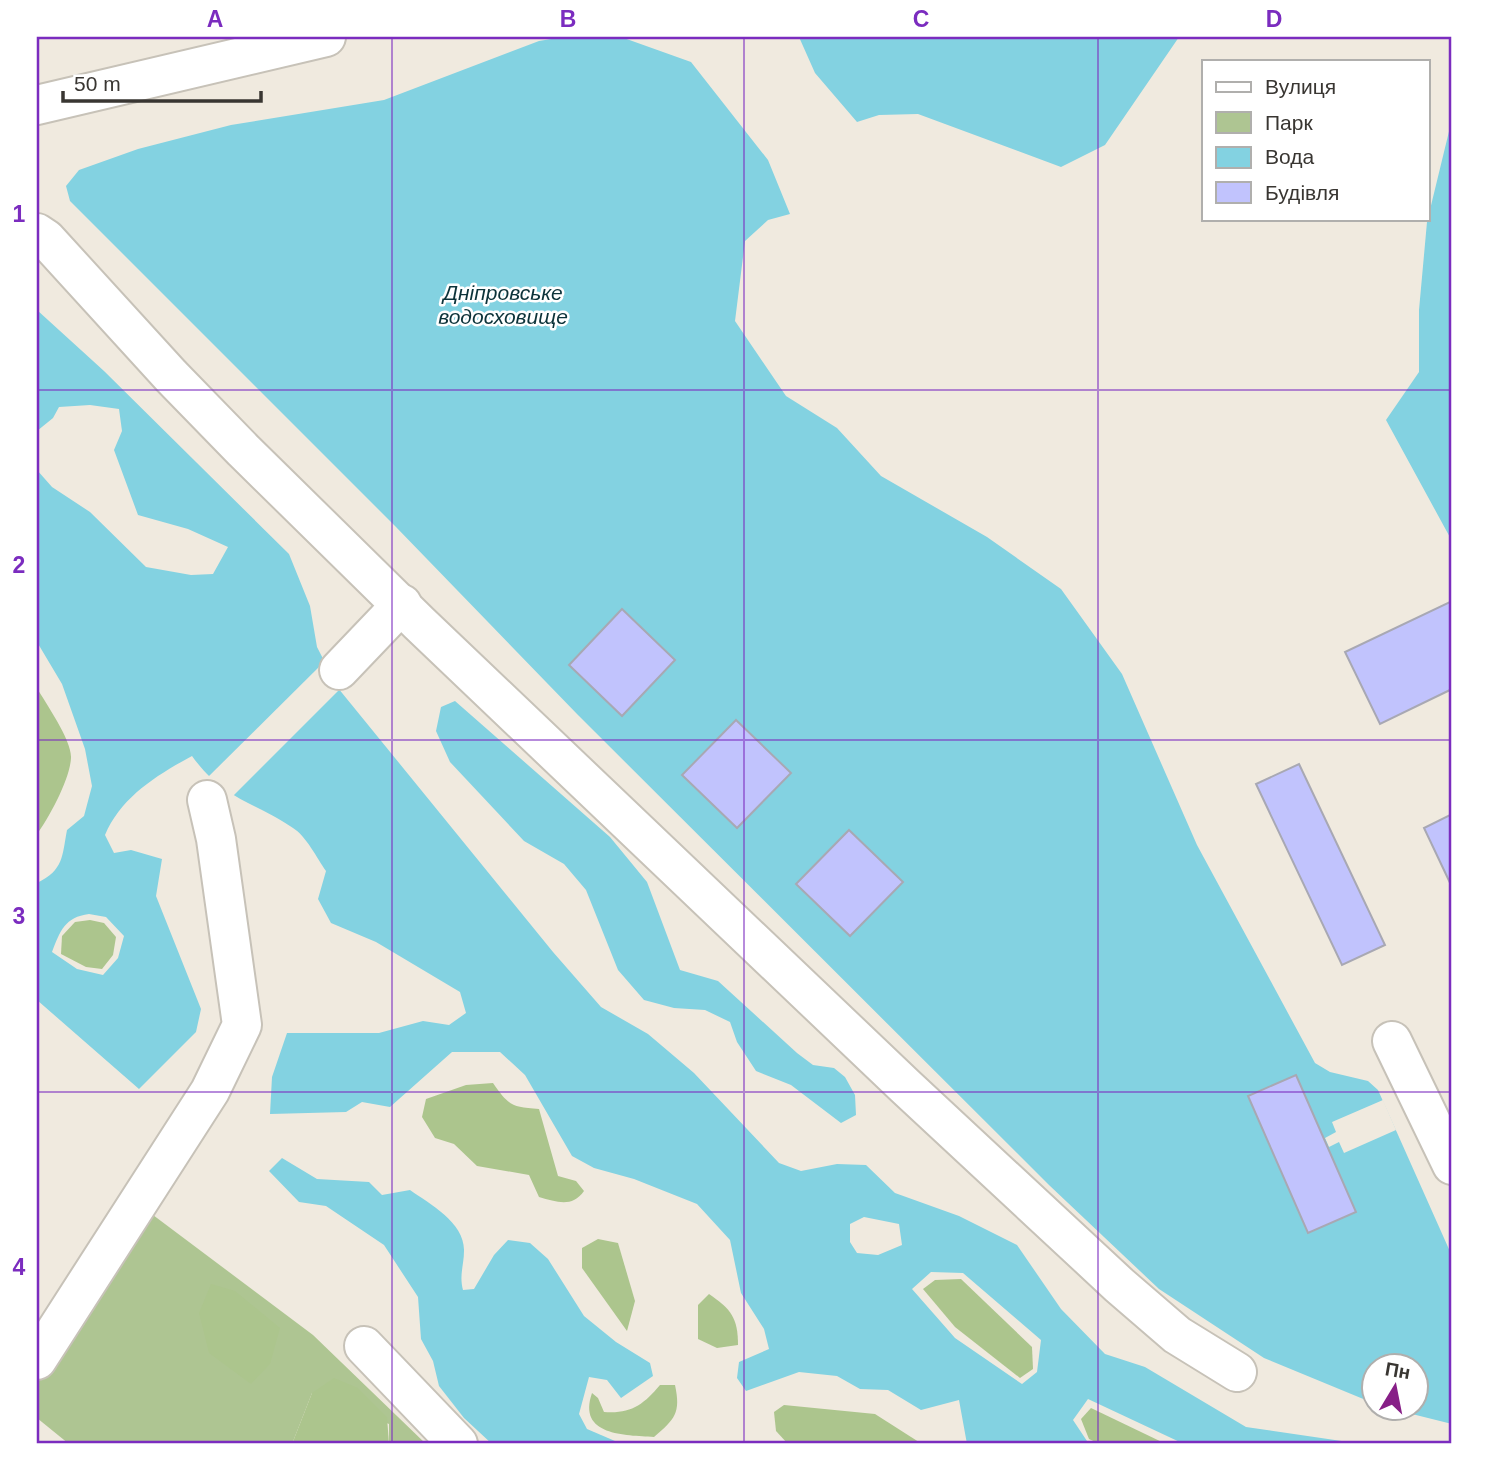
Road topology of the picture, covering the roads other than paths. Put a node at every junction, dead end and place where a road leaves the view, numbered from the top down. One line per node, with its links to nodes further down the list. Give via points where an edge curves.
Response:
1 (326, 37): 2 (street)
2 (37, 105)
3 (37, 233): 4 (street, via 243,450)
4 (402, 604): 5 (street); 11 (street, via 1109,1276 1177,1335)
5 (339, 670)
6 (207, 800): 10 (street, via 242,1024 209,1091)
7 (1392, 1041): 8 (street)
8 (1452, 1165)
9 (364, 1346): 12 (street)
10 (37, 1360)
11 (1237, 1372)
12 (458, 1444)

